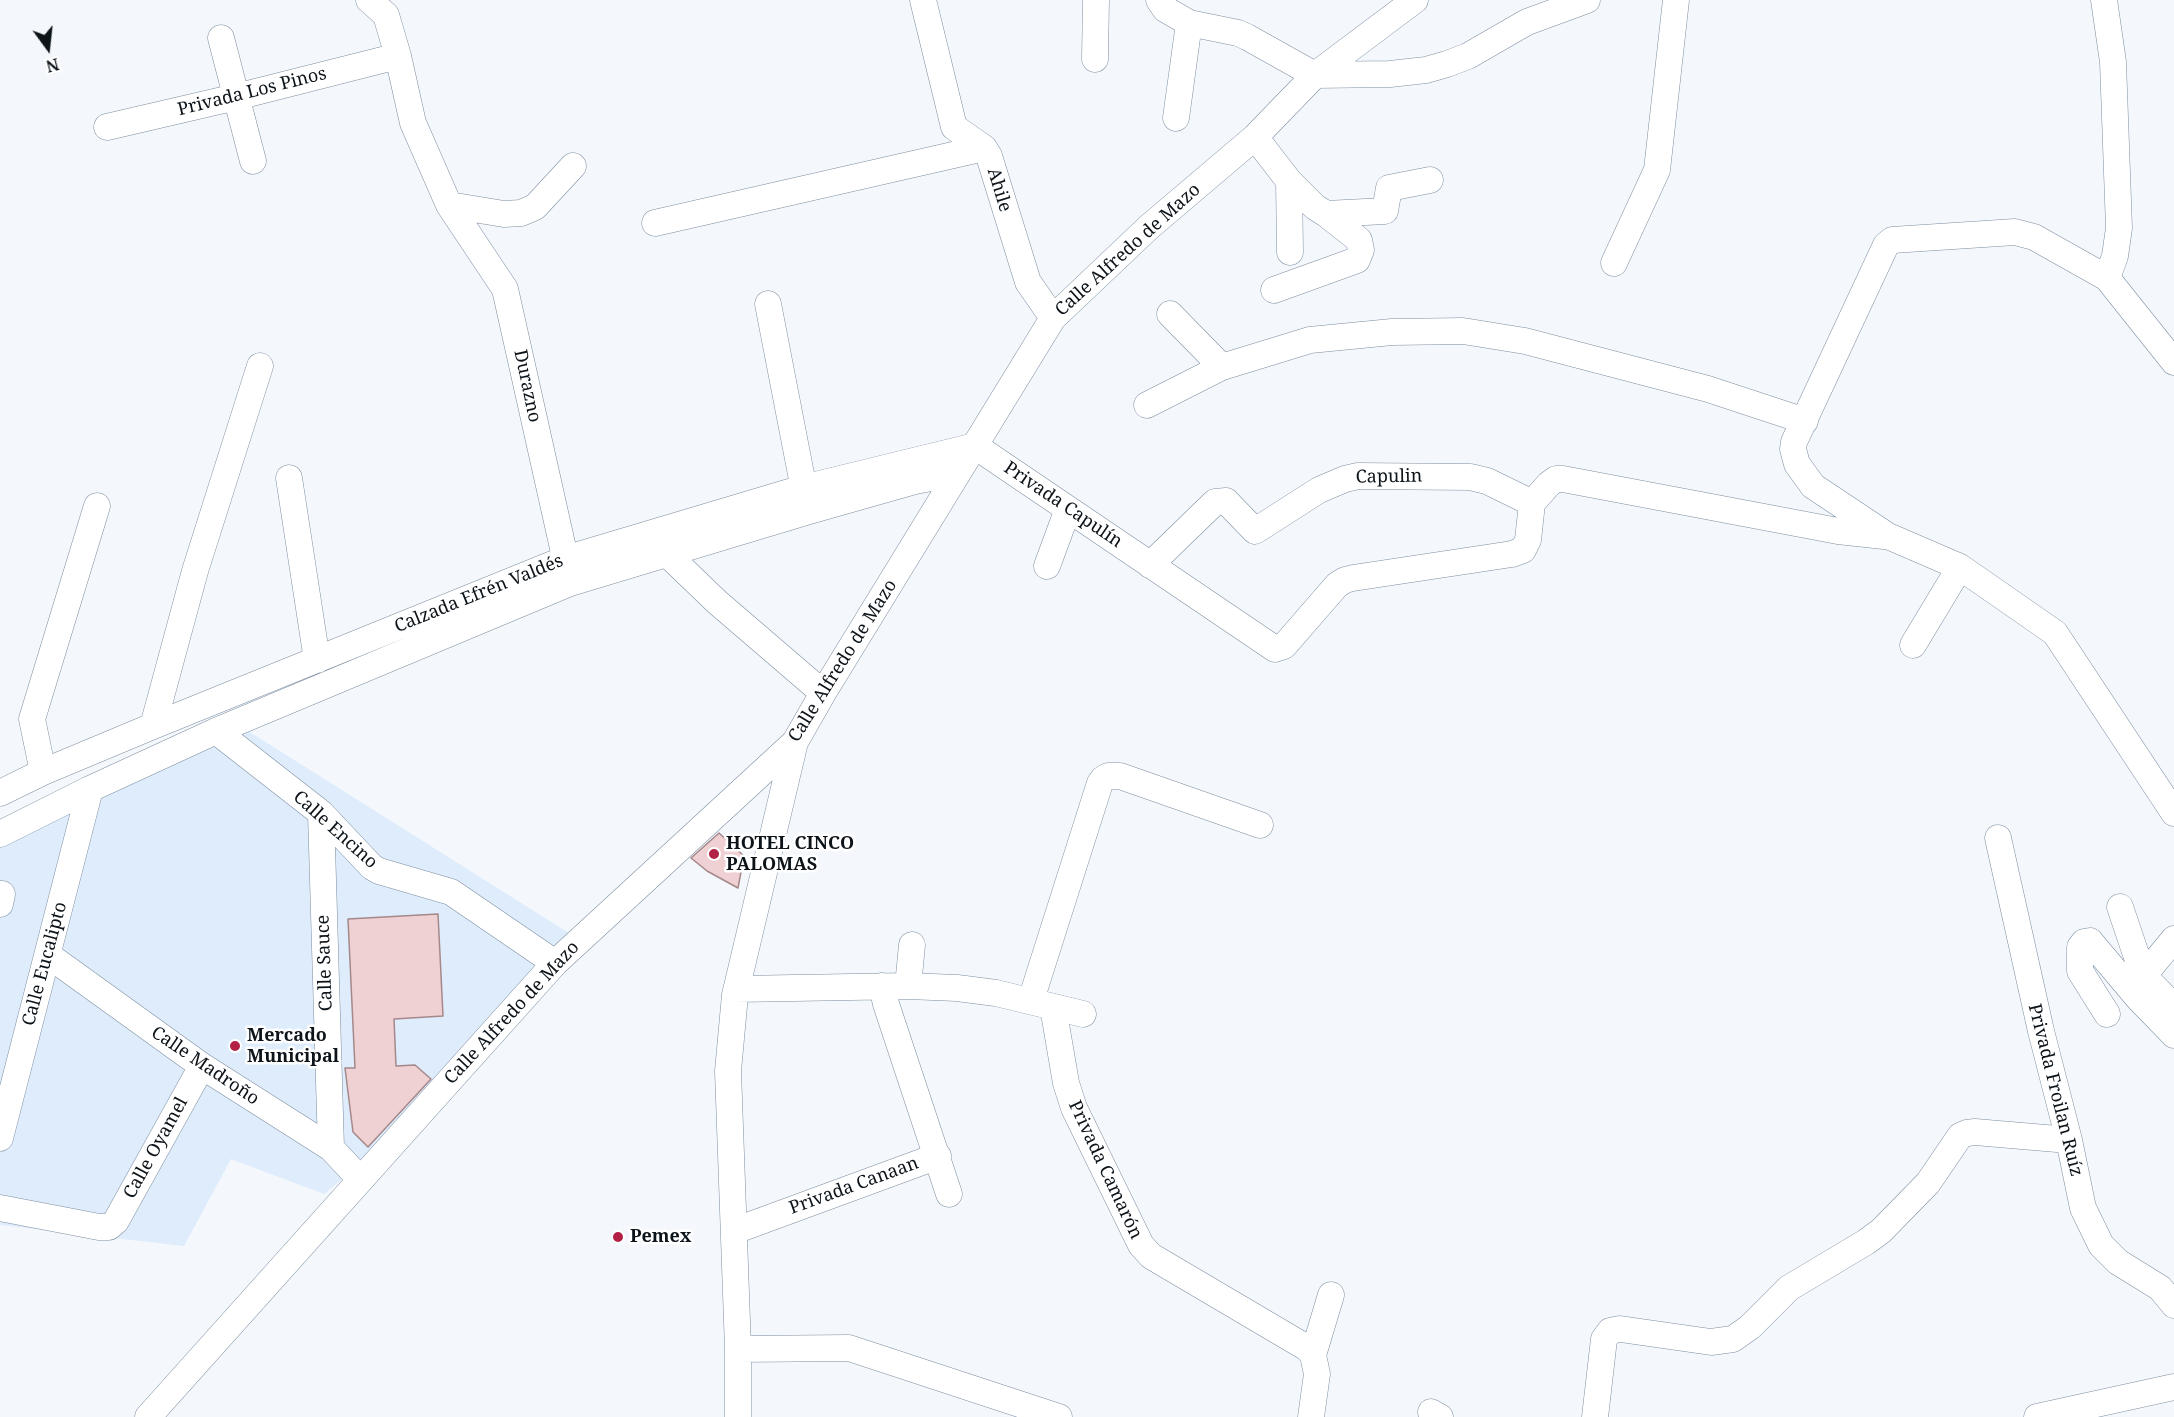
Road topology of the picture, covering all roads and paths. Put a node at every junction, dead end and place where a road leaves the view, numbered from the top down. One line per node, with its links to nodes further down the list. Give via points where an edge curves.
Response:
1 (369, 0): 11 (street, Durazno, via 386,15)
2 (923, 0): 18 (street, Ahile, via 954,127)
3 (1096, 0): 12 (street)
4 (1159, 0): 9 (street, via 1165,9)
5 (1415, 0): 13 (street, Calle Alfredo de Mazo)
6 (1587, 0): 13 (street, via 1527,22 1468,56 1426,70)
7 (1676, 0): 27 (street, via 1657,170)
8 (2104, 0): 28 (street, via 2113,62 2119,228)
9 (1190, 23): 13 (street, via 1246,37); 15 (street)
10 (221, 39): 14 (street)
11 (398, 56): 14 (street, Privada Los Pinos); 23 (street, Durazno, via 414,123)
12 (1095, 59)
13 (1315, 75): 17 (street, Calle Alfredo de Mazo)
14 (236, 97): 16 (street, Privada Los Pinos); 19 (street)
15 (1176, 118)
16 (107, 127)
17 (1255, 137): 22 (street); 32 (street, Calle Alfredo de Mazo, via 1149,227)
18 (984, 148): 25 (street); 32 (street, Ahile, via 1028,282)
19 (253, 161)
20 (573, 166): 23 (street, via 535,207 521,213)
21 (1430, 180): 24 (street, via 1389,188 1385,212)
22 (1289, 181): 24 (street); 26 (street)
23 (449, 205): 50 (street, Durazno, via 505,289)
24 (1326, 214): 29 (street, via 1359,240 1357,260)
25 (655, 223)
26 (1290, 252)
27 (1614, 263)
28 (2107, 278): 33 (street); 37 (street, via 2020,232 1889,241)
29 (1274, 290)
30 (768, 304): 41 (street)
31 (1170, 314): 35 (street)
32 (1053, 318): 38 (street, Calle Alfredo de Mazo)
33 (2174, 362)
34 (260, 366): 56 (street, via 195,571)
35 (1222, 367): 36 (street); 37 (street, via 1310,340 1392,332 1463,331 1525,341 1708,389)
36 (1147, 405)
37 (1805, 421): 45 (street, via 1793,449 1806,479)
38 (975, 446): 39 (street, Calle Alfredo de Mazo); 41 (street, Calzada Efrén Valdés); 44 (street, Privada Capulín)
39 (958, 473): 41 (street, Calzada Efrén Valdés); 55 (street, Calle Alfredo de Mazo)
40 (289, 478): 53 (street)
41 (806, 499): 46 (street, Calzada Efrén Valdés); 50 (street, Calzada Efrén Valdés)
42 (1532, 503): 45 (street, via 1552,481 1563,479 1838,531); 47 (street, Capulin, via 1470,477 1358,476 1319,490 1255,531 1226,501 1218,501); 47 (street, Privada Capulín, via 1528,540 1523,550 1345,580 1278,649)
43 (97, 506): 59 (street, via 32,719)
44 (1068, 509): 47 (street, Privada Capulín); 48 (street)
45 (1888, 536): 49 (street)
46 (666, 554): 50 (street, Calzada Efrén Valdés); 55 (street)
47 (1150, 565)
48 (1047, 566)
49 (1960, 567): 52 (street); 63 (street, via 2055,633)
50 (568, 571): 51 (street, Calzada Efrén Valdés); 54 (street, Calzada Efrén Valdés)
51 (373, 637): 53 (street, Calzada Efrén Valdés); 54 (street)
52 (1913, 645)
53 (317, 660): 56 (street, Calzada Efrén Valdés)
54 (384, 662): 57 (street, Calzada Efrén Valdés)
55 (823, 693): 58 (street, Calle Alfredo de Mazo)
56 (153, 726): 59 (street, Calzada Efrén Valdés)
57 (216, 731): 60 (street, Calzada Efrén Valdés); 62 (street, Calle Encino)
58 (795, 742): 71 (street, Calle Alfredo de Mazo); 75 (street)
59 (43, 772): 61 (street, Calzada Efrén Valdés)
60 (90, 789): 65 (street, Calzada Efrén Valdés); 70 (street, Calle Eucalipto)
61 (0, 793)
62 (321, 813): 71 (street, Calle Encino, via 375,870 451,892); 85 (street, Calle Sauce)
63 (2174, 813)
64 (1260, 825): 76 (street, via 1120,776 1103,779)
65 (0, 834)
66 (1998, 838): 84 (street, Privada Froilan Ruíz)
67 (2120, 907): 72 (street)
68 (2174, 939): 72 (street)
69 (912, 945): 74 (street)
70 (48, 955): 81 (street, Calle Madroño); 82 (street, Calle Eucalipto)
71 (555, 963): 87 (street, Calle Alfredo de Mazo)
72 (2144, 975): 77 (street)
73 (882, 986): 74 (street); 75 (street); 86 (street)
74 (908, 986): 76 (street, via 996,993)
75 (737, 989): 90 (street, via 728,1081)
76 (1042, 1004): 78 (street); 94 (street, Privada Camarón, via 1074,1108 1146,1252 1300,1343)
77 (2174, 1007)
78 (1083, 1014)
79 (2107, 1014): 80 (street, via 2080,971 2080,947 2084,942 2090,941)
80 (2174, 1035)
81 (202, 1066): 85 (street, Calle Madroño); 89 (street, Calle Oyamel, via 116,1221 109,1227)
82 (4, 1106): 83 (street, Calle Eucalipto)
83 (0, 1138)
84 (2069, 1140): 92 (street, Privada Froilan Ruíz, via 2083,1208 2101,1245 2118,1262 2160,1288); 100 (street, via 1975,1132 1960,1136 1928,1183 1881,1231 1789,1288 1733,1339 1711,1342 1620,1329 1610,1331 1604,1339)
85 (331, 1148): 87 (street, Calle Madroño)
86 (938, 1156): 88 (street, Privada Canaan); 90 (street, Privada Canaan)
87 (360, 1179): 96 (street, Calle Alfredo de Mazo)
88 (949, 1194)
89 (0, 1208)
90 (734, 1231): 93 (street)
91 (1331, 1295): 94 (street)
92 (2174, 1305)
93 (738, 1349): 97 (street); 98 (street, via 849,1348)
94 (1313, 1355): 99 (street, via 1317,1374)
95 (2174, 1387): 101 (street)
96 (148, 1417)
97 (738, 1417)
98 (1059, 1417)
99 (1311, 1417)
100 (1595, 1417)
101 (2037, 1417)

